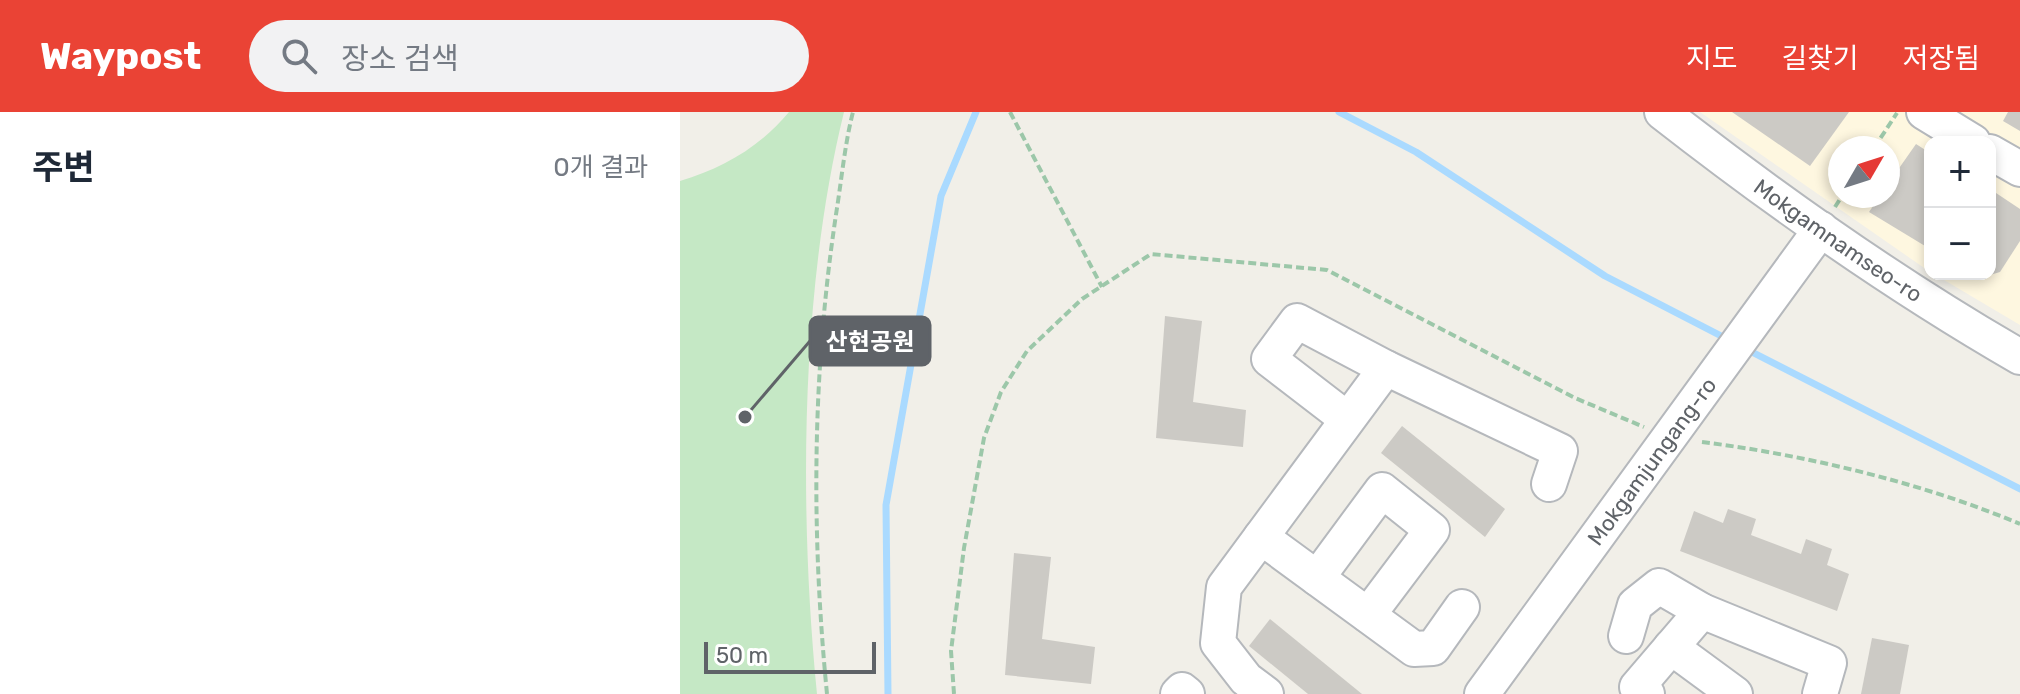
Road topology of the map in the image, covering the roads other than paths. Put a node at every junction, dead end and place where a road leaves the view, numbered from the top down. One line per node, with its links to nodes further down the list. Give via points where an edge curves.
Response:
1 (1662, 112): 6 (street, Mokgamnamseo-ro)
2 (1924, 112): 3 (street)
3 (1963, 136)
4 (1996, 155): 5 (street)
5 (2020, 169)
6 (1812, 242): 7 (street, Mokgamnamseo-ro); 21 (street, Mokgamjungang-ro)
7 (2020, 357)
8 (1386, 368): 9 (street); 9 (street, via 1297,321 1269,359); 10 (street, via 1560,451)
9 (1347, 419): 11 (street)
10 (1549, 484)
11 (1261, 537): 12 (street); 20 (street, via 1224,587 1218,643 1246,679)
12 (1317, 578): 15 (street); 15 (street, via 1382,490 1432,530)
13 (1462, 607): 15 (street, via 1433,648 1414,649)
14 (1702, 611): 16 (street, via 1659,586 1635,605); 17 (street); 24 (street, via 1829,663)
15 (1368, 615)
16 (1626, 636)
17 (1671, 647): 22 (street, via 1637,687); 23 (street)
18 (1178, 694): 19 (street)
19 (1187, 694)
20 (1266, 694)
21 (1482, 694)
22 (1647, 694)
23 (1735, 694)
24 (1820, 694)

